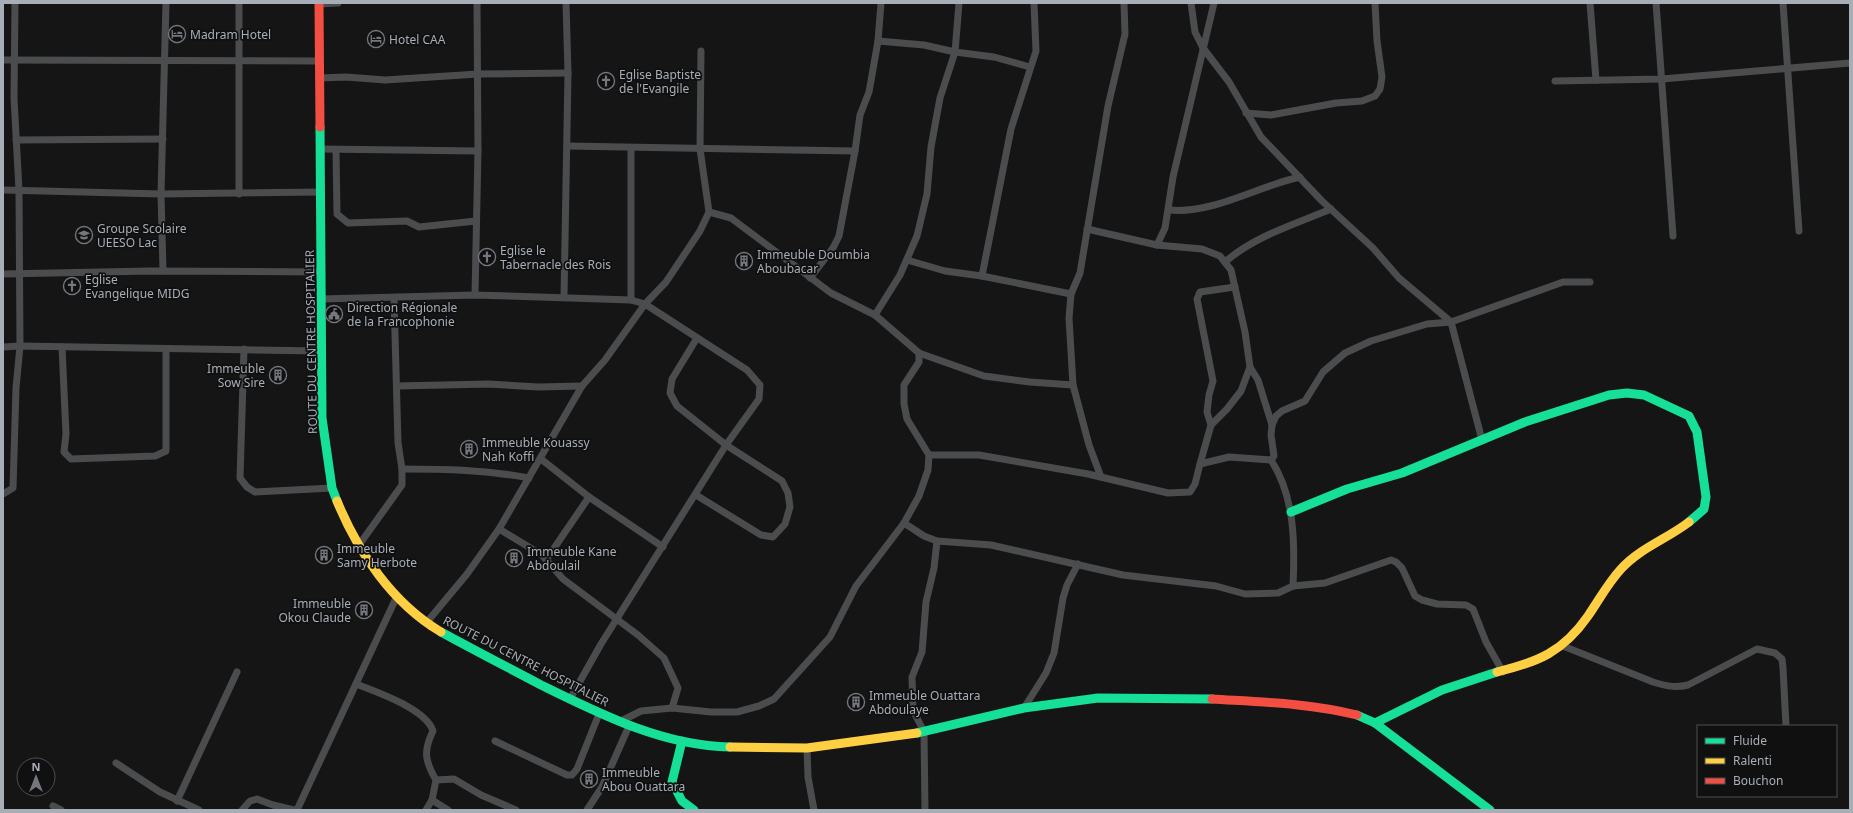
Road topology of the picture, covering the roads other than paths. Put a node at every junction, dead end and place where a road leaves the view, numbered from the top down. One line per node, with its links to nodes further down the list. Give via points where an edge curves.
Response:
1 (15, 3): 24 (street)
2 (166, 3): 22 (street)
3 (239, 3): 25 (street)
4 (319, 3): 5 (street); 26 (street, ROUTE DU CENTRE HOSPITALIER)
5 (338, 3)
6 (477, 3): 31 (street)
7 (566, 3): 30 (street)
8 (881, 3): 18 (street)
9 (959, 3): 21 (street)
10 (1034, 3): 28 (street, via 1036,51)
11 (1124, 3): 56 (street, via 1125,34 1108,106)
12 (1191, 3): 19 (street, via 1195,32)
13 (1214, 3): 19 (street)
14 (1375, 3): 36 (street, via 1376,41 1382,77 1380,89 1375,96 1362,101 1336,102 1271,115)
15 (1590, 3): 34 (street)
16 (1656, 3): 33 (street)
17 (1782, 3): 29 (street)
18 (878, 41): 21 (street, via 924,45); 45 (street, via 869,92 860,115)
19 (1203, 48): 36 (street, via 1229,82); 53 (street, via 1173,177)
20 (701, 51): 42 (street)
21 (955, 52): 28 (street, via 994,57); 60 (street, via 940,98 927,194 917,236)
22 (164, 59): 24 (street); 25 (street); 37 (street)
23 (3, 60): 24 (street)
24 (15, 60): 38 (street)
25 (239, 61): 26 (street); 51 (street)
26 (319, 61): 32 (street, ROUTE DU CENTRE HOSPITALIER)
27 (1850, 63): 29 (street)
28 (1030, 67): 66 (street, via 1011,129)
29 (1788, 68): 33 (street); 57 (street)
30 (568, 73): 31 (street); 39 (street)
31 (478, 74): 32 (street, via 385,80); 44 (street)
32 (319, 78): 41 (street, ROUTE DU CENTRE HOSPITALIER)
33 (1662, 79): 34 (street); 58 (street)
34 (1596, 80): 35 (street)
35 (1555, 81)
36 (1246, 113): 46 (street, via 1261,137)
37 (163, 139): 38 (street); 50 (street)
38 (16, 140): 48 (street)
39 (567, 146): 40 (street); 74 (street)
40 (631, 148): 42 (street); 75 (street)
41 (321, 149): 43 (street); 49 (street, ROUTE DU CENTRE HOSPITALIER)
42 (700, 149): 45 (street); 54 (street)
43 (336, 150): 44 (street); 55 (street, via 337,214 348,223 407,221 419,227)
44 (478, 150): 55 (street)
45 (855, 150): 67 (street, via 839,236)
46 (1300, 177): 52 (street); 53 (street, via 1209,206 1184,211)
47 (3, 190): 48 (street)
48 (19, 190): 50 (street); 64 (street)
49 (321, 192): 51 (street); 63 (street, ROUTE DU CENTRE HOSPITALIER)
50 (161, 194): 51 (street); 62 (street)
51 (239, 194)
52 (1331, 209): 61 (street, via 1239,250); 78 (street, via 1373,248 1399,278)
53 (1170, 210): 59 (street, via 1166,228)
54 (709, 212): 67 (street, via 731,218); 76 (street, via 700,231 666,282)
55 (476, 221): 71 (street)
56 (1088, 229): 59 (street); 70 (street, via 1080,273)
57 (1799, 231)
58 (1673, 236)
59 (1157, 245): 61 (street, via 1202,249 1220,256)
60 (907, 260): 66 (street, via 945,271); 77 (street)
61 (1225, 262): 69 (street, via 1231,270)
62 (163, 271): 63 (street); 64 (street)
63 (321, 272): 72 (street, ROUTE DU CENTRE HOSPITALIER)
64 (19, 273): 65 (street); 80 (street)
65 (3, 274)
66 (982, 276): 70 (street)
67 (810, 278): 77 (street, via 831,293)
68 (1590, 282): 78 (street, via 1563,282)
69 (1235, 287): 87 (street); 91 (street, via 1200,292 1196,299 1213,381 1208,412)
70 (1071, 294): 88 (street, via 1069,318)
71 (476, 296): 73 (street); 74 (street)
72 (321, 298): 73 (street); 85 (street, ROUTE DU CENTRE HOSPITALIER)
73 (394, 298): 89 (street)
74 (564, 298): 75 (street)
75 (631, 300): 76 (street)
76 (645, 304): 79 (street); 90 (street, via 605,360)
77 (875, 315): 86 (street)
78 (1451, 322): 92 (street, via 1420,326 1371,341 1345,353 1323,372 1305,401 1282,411); 93 (street)
79 (697, 338): 94 (street, via 672,379 670,393 677,406); 94 (street, via 746,370 760,385 759,399)
80 (20, 346): 81 (street); 82 (street); 103 (street, via 14,435 15,479 13,488)
81 (3, 347)
82 (62, 347): 83 (street); 83 (street, via 66,434 64,452 71,459 155,456 166,451)
83 (166, 349): 84 (street)
84 (244, 349): 85 (street); 102 (street, via 240,478 255,492)
85 (321, 351): 102 (street, ROUTE DU CENTRE HOSPITALIER, via 322,418)
86 (919, 353): 88 (street, via 984,376); 95 (street, via 919,362 904,385 904,404 908,419)
87 (1250, 367): 91 (street, via 1241,391); 92 (street, via 1258,380)
88 (1073, 385): 100 (street, via 1089,445)
89 (397, 386): 90 (street); 99 (street, via 398,443)
90 (582, 386): 96 (street)
91 (1211, 425): 98 (street)
92 (1272, 425): 97 (street, via 1274,456)
93 (1482, 440): 106 (street, via 1402,473 1347,489); 118 (street, via 1525,422 1615,394 1644,395 1689,416 1694,424 1706,497 1704,509 1682,527 1646,548 1621,569 1582,626)
94 (726, 445): 104 (street); 104 (street, via 782,481 788,493 790,507 785,524 773,537 761,535)
95 (929, 455): 100 (street, via 980,455); 107 (street, via 928,470 920,496)
96 (541, 460): 101 (street); 105 (street)
97 (1271, 460): 98 (street, via 1229,457); 106 (street, via 1281,475)
98 (1200, 464): 100 (street, via 1195,484 1190,492 1181,494)
99 (402, 469): 101 (street, via 454,470); 110 (street, via 402,485)
100 (1101, 477)
101 (529, 478): 108 (street)
102 (332, 488): 110 (street, ROUTE DU CENTRE HOSPITALIER)
103 (3, 494)
104 (696, 495): 111 (street)
105 (589, 497): 111 (street); 112 (street)
106 (1291, 512): 114 (street)
107 (904, 523): 109 (street); 123 (street, via 856,586 830,637 774,699 737,712)
108 (499, 529): 112 (street); 117 (street, via 467,574)
109 (937, 541): 113 (street, via 991,545); 129 (street, via 926,602 922,652 912,677 913,710)
110 (359, 545): 115 (street, ROUTE DU CENTRE HOSPITALIER, via 378,575)
111 (663, 547): 116 (street)
112 (546, 560): 116 (street, via 563,579)
113 (1078, 564): 114 (street, via 1123,575 1216,586 1245,594 1278,593); 124 (street, via 1063,598 1054,653 1046,673)
114 (1293, 586): 120 (street, via 1325,583 1391,560 1396,562 1402,568 1416,596 1422,600 1437,604 1466,605 1472,609 1486,642)
115 (398, 596): 117 (street, ROUTE DU CENTRE HOSPITALIER); 121 (street)
116 (617, 620): 122 (street); 123 (street, via 664,658 678,688)
117 (427, 622): 122 (street, ROUTE DU CENTRE HOSPITALIER, via 475,651)
118 (1563, 646): 120 (street, via 1524,666); 128 (street, via 1653,682 1673,687 1688,685 1758,650 1775,652 1782,659)
119 (237, 672): 136 (street)
120 (1503, 672): 126 (street, via 1467,681 1423,698)
121 (356, 684): 134 (street, via 395,699 430,723 433,731 426,746 428,766); 141 (street)
122 (570, 699): 125 (street, ROUTE DU CENTRE HOSPITALIER)
123 (672, 708): 127 (street, via 641,710)
124 (1024, 708): 126 (street, ROUTE DU CENTRE HOSPITALIER, via 1098,698 1196,698 1328,708 1357,715); 129 (street, ROUTE DU CENTRE HOSPITALIER)
125 (599, 714): 127 (street, ROUTE DU CENTRE HOSPITALIER); 130 (street, via 577,769 572,775 567,775)
126 (1375, 723): 149 (street, ROUTE DU CENTRE HOSPITALIER)
127 (625, 724): 131 (street, ROUTE DU CENTRE HOSPITALIER); 145 (street, via 602,787)
128 (1786, 725)
129 (924, 732): 132 (street, ROUTE DU CENTRE HOSPITALIER); 148 (street)
130 (495, 741)
131 (682, 741): 132 (street, ROUTE DU CENTRE HOSPITALIER, via 724,747); 146 (street, via 672,782 682,801)
132 (807, 748): 147 (street, via 808,777)
133 (116, 763): 136 (street)
134 (436, 780): 135 (street); 144 (street, via 454,779 481,795)
135 (432, 800): 142 (street); 143 (street)
136 (177, 801): 139 (street)
137 (53, 806): 138 (street)
138 (61, 810)
139 (199, 810)
140 (242, 810): 141 (street, via 250,801 257,799 273,806)
141 (295, 810)
142 (426, 810)
143 (448, 810)
144 (516, 810)
145 (586, 810)
146 (694, 810)
147 (814, 810)
148 (925, 810)
149 (1490, 810)

